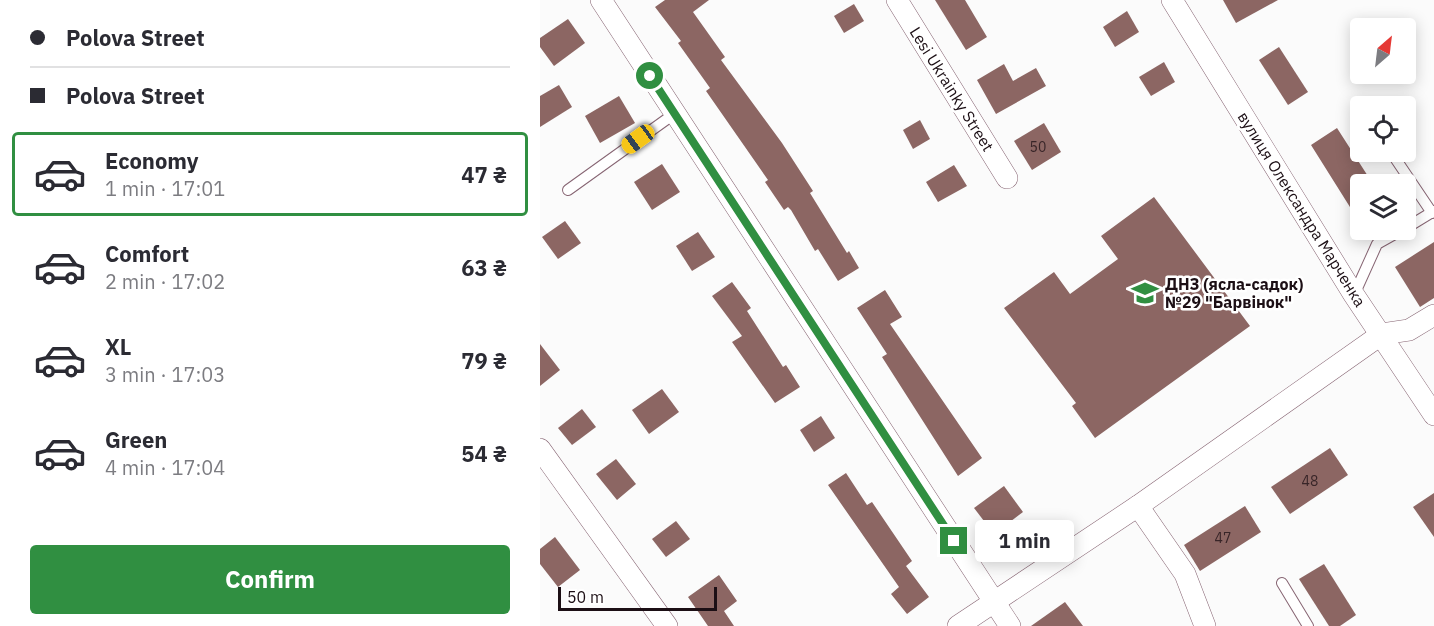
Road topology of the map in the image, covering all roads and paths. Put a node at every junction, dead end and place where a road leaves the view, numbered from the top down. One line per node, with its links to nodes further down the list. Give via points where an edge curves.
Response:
1 (602, 0): 4 (street)
2 (897, 0): 6 (street, Lesi Ukrainky Street)
3 (1172, 0): 11 (street, вулиця Олександра Марченка)
4 (674, 114): 7 (lane); 18 (street)
5 (1398, 162): 8 (lane)
6 (1007, 178)
7 (568, 190)
8 (1433, 212): 9 (lane)
9 (1416, 222)
10 (1384, 240): 11 (lane, via 1377,244)
11 (1354, 295): 13 (street, вулиця Олександра Марченка)
12 (1434, 315): 13 (street, via 1410,330)
13 (1382, 334): 14 (street, вулиця Олександра Марченка); 16 (street)
14 (1434, 415)
15 (540, 449): 19 (street)
16 (1138, 507): 18 (street); 22 (street, via 1185,573)
17 (1282, 583): 23 (lane)
18 (993, 600): 20 (street); 21 (street)
19 (667, 626)
20 (958, 626)
21 (1010, 626)
22 (1205, 626)
23 (1308, 626)

